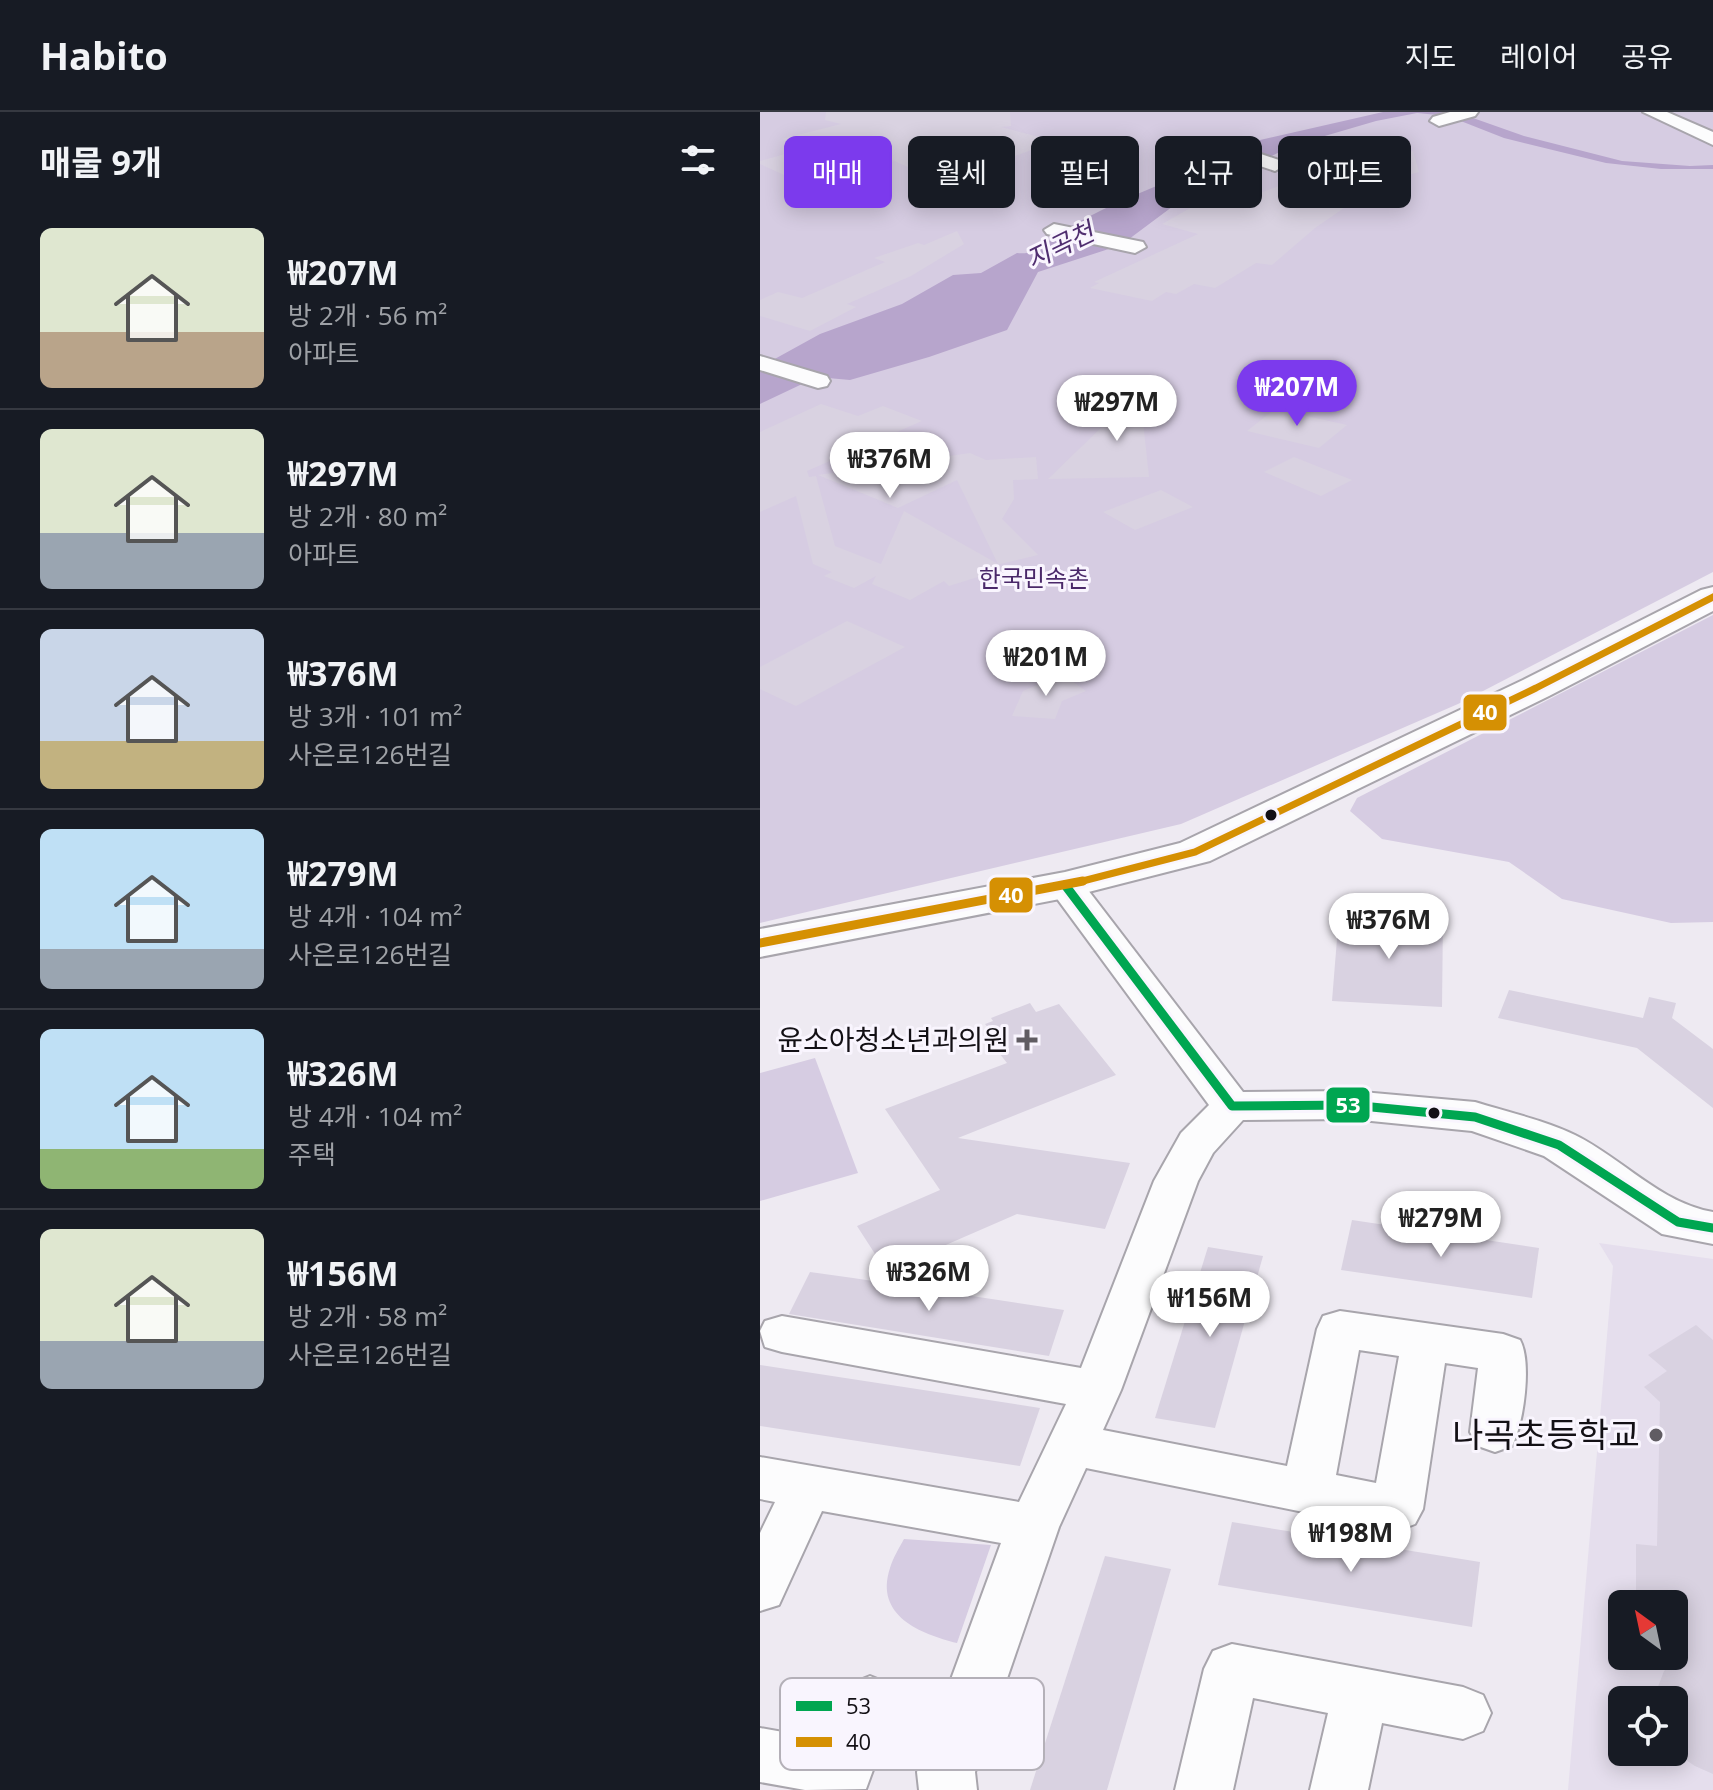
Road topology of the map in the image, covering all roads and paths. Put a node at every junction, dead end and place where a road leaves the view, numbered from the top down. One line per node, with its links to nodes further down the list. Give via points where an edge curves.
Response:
1 (1469, 112): 3 (street)
2 (1652, 112): 4 (street)
3 (1439, 121)
4 (1713, 139)
5 (1262, 161): 6 (street)
6 (1275, 165)
7 (1054, 230): 8 (street)
8 (1135, 247)
9 (761, 363): 10 (street)
10 (818, 381)
11 (1713, 597): 12 (main road, via 1195,852)
12 (1065, 885): 13 (main road); 14 (street)
13 (760, 943)
14 (1232, 1106): 15 (street, via 1351,1105 1475,1117 1559,1145 1678,1222); 18 (street, via 1196,1144 1176,1181)
15 (1713, 1228)
16 (782, 1334): 18 (street)
17 (1425, 1341): 19 (street, via 1503,1353); 22 (street, via 1340,1329); 22 (street, via 1397,1509)
18 (1097, 1390): 20 (street)
19 (1495, 1432)
20 (1071, 1444): 22 (street); 23 (street)
21 (784, 1482): 23 (street); 24 (street)
22 (1307, 1492)
23 (1033, 1527): 25 (street)
24 (760, 1588)
25 (979, 1678)
26 (1360, 1693): 27 (street); 32 (street, via 1232,1669); 33 (street)
27 (1463, 1713)
28 (760, 1755): 29 (street)
29 (780, 1758)
30 (947, 1770): 31 (street)
31 (948, 1790)
32 (1204, 1790)
33 (1339, 1790)

